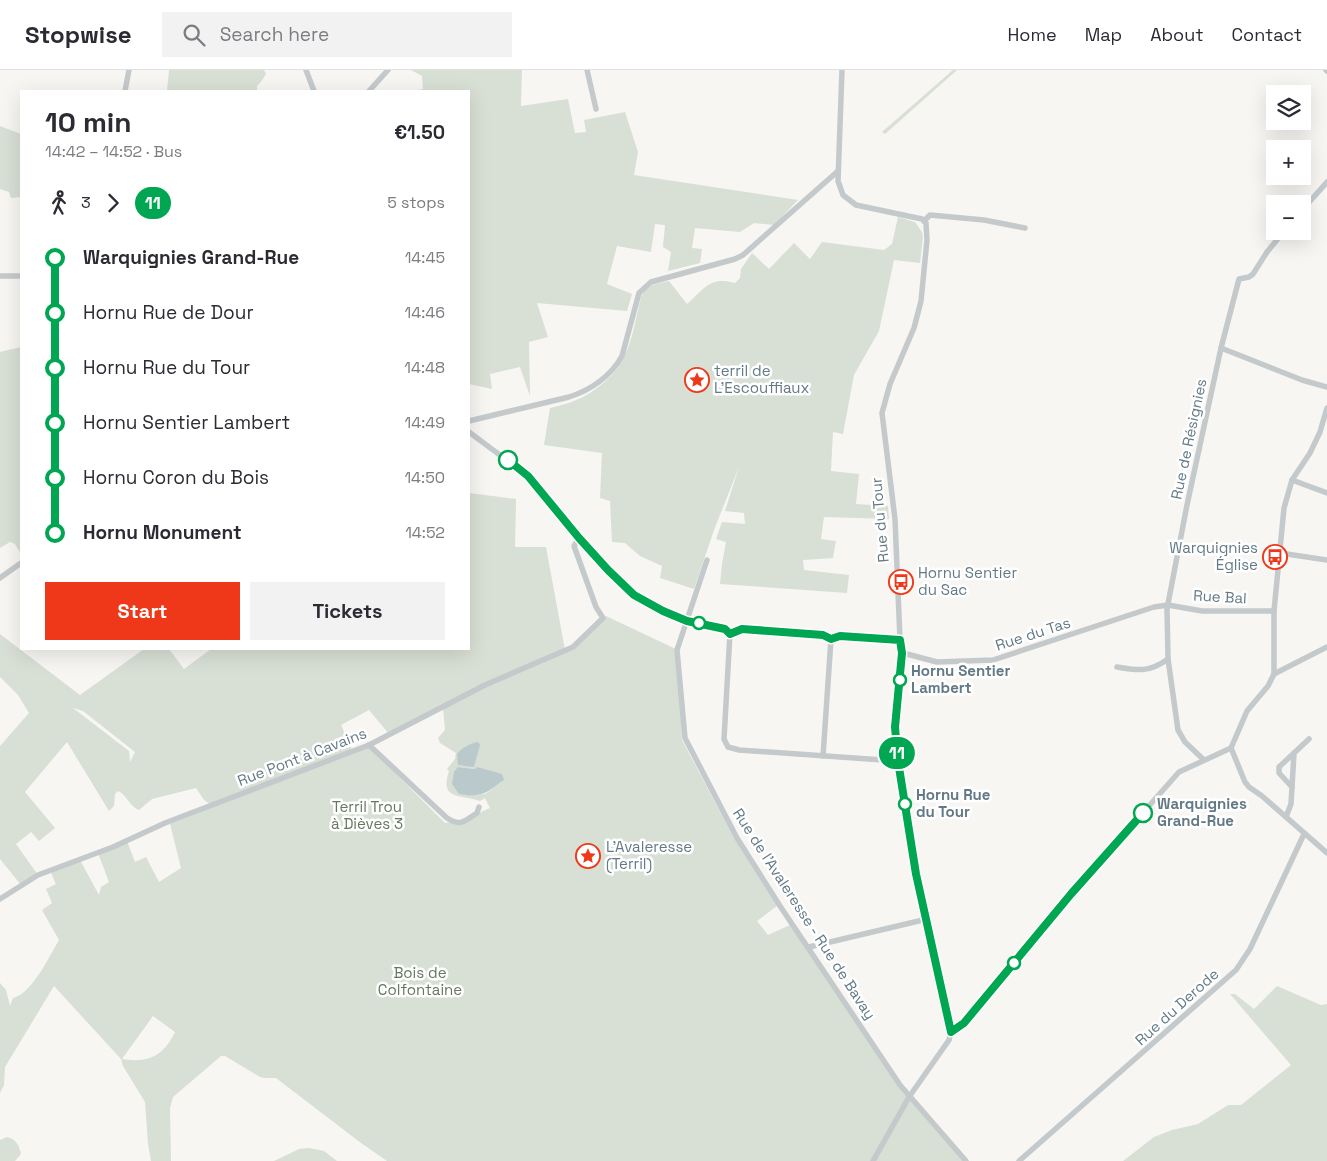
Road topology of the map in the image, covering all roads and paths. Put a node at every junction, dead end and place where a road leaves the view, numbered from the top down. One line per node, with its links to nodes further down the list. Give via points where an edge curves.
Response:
1 (129, 70): 6 (street)
2 (306, 70): 7 (street)
3 (388, 70): 8 (street)
4 (587, 70): 9 (street)
5 (842, 70): 10 (street)
6 (125, 90)
7 (314, 90)
8 (370, 90)
9 (596, 109)
10 (838, 171): 13 (street, via 841,190 851,202); 21 (street, via 743,255 668,276 643,288 622,356 599,382 579,394)
11 (1327, 182): 12 (street)
12 (1311, 200)
13 (924, 221): 14 (street, via 930,215 953,216); 37 (street, Rue du Tour, via 927,240 921,301 882,412 895,519)
14 (1025, 228)
15 (1277, 240): 18 (street, Rue de Résignies, via 1253,274 1239,279)
16 (0, 276): 17 (street)
17 (20, 276)
18 (1221, 348): 19 (street); 32 (street, Rue de Résignies)
19 (1327, 387)
20 (1327, 408): 24 (street, via 1310,453)
21 (471, 423): 23 (street)
22 (470, 433): 23 (street)
23 (478, 437): 26 (street, via 528,476)
24 (1292, 480): 25 (street); 27 (street, via 1284,508)
25 (1327, 493)
26 (579, 538): 34 (street, via 634,595); 44 (street, Rue Pont à Cavains, via 574,546 603,618 573,647 485,685)
27 (1280, 553): 29 (street); 33 (street)
28 (707, 560): 34 (street)
29 (1327, 560)
30 (20, 564): 31 (street)
31 (0, 578)
32 (1168, 607): 33 (street, Rue Bal, via 1202,611); 39 (street, Rue du Tas, via 1154,607 993,660 937,662); 40 (street, Rue de Résignies)
33 (1274, 611): 42 (street)
34 (687, 621): 35 (street, via 725,629); 57 (street, Rue de l'Avaleresse - Rue de Bavay, via 677,650 685,738 737,838)
35 (730, 634): 36 (street, via 742,629 823,635); 47 (street, via 724,743 732,750)
36 (831, 639): 37 (street, via 840,636); 47 (street)
37 (900, 640): 39 (street, Rue du Tour)
38 (1327, 647): 42 (street)
39 (902, 653): 49 (street, Rue du Tour, via 895,727)
40 (1168, 659): 41 (street, via 1143,670); 48 (street, via 1178,730 1185,742)
41 (1118, 667)
42 (1274, 674): 45 (street, via 1247,711)
43 (1309, 739): 46 (street)
44 (369, 746): 51 (street, via 456,824 477,813); 55 (street, Rue Pont à Cavains, via 38,875)
45 (1231, 748): 48 (street); 52 (street, via 1245,782)
46 (1294, 753): 50 (street); 50 (street, via 1278,770)
47 (823, 756): 49 (street)
48 (1204, 760): 58 (street, via 1179,772 1071,894 964,1023)
49 (898, 761): 56 (street, Rue du Tour, via 916,874)
50 (1292, 787): 52 (street)
51 (479, 807)
52 (1286, 817): 53 (street)
53 (1304, 834): 54 (street); 62 (street, Rue du Derode, via 1250,949 1236,970)
54 (1327, 853)
55 (0, 899)
56 (927, 919): 57 (street); 58 (street, Rue du Tour)
57 (809, 947): 59 (street, Rue de l'Avaleresse - Rue de Bavay)
58 (951, 1032): 59 (street, via 949,1040)
59 (909, 1097): 60 (street); 61 (street, Rue de l'Avaleresse - Rue de Bavay)
60 (873, 1161)
61 (966, 1161)
62 (1019, 1161)

